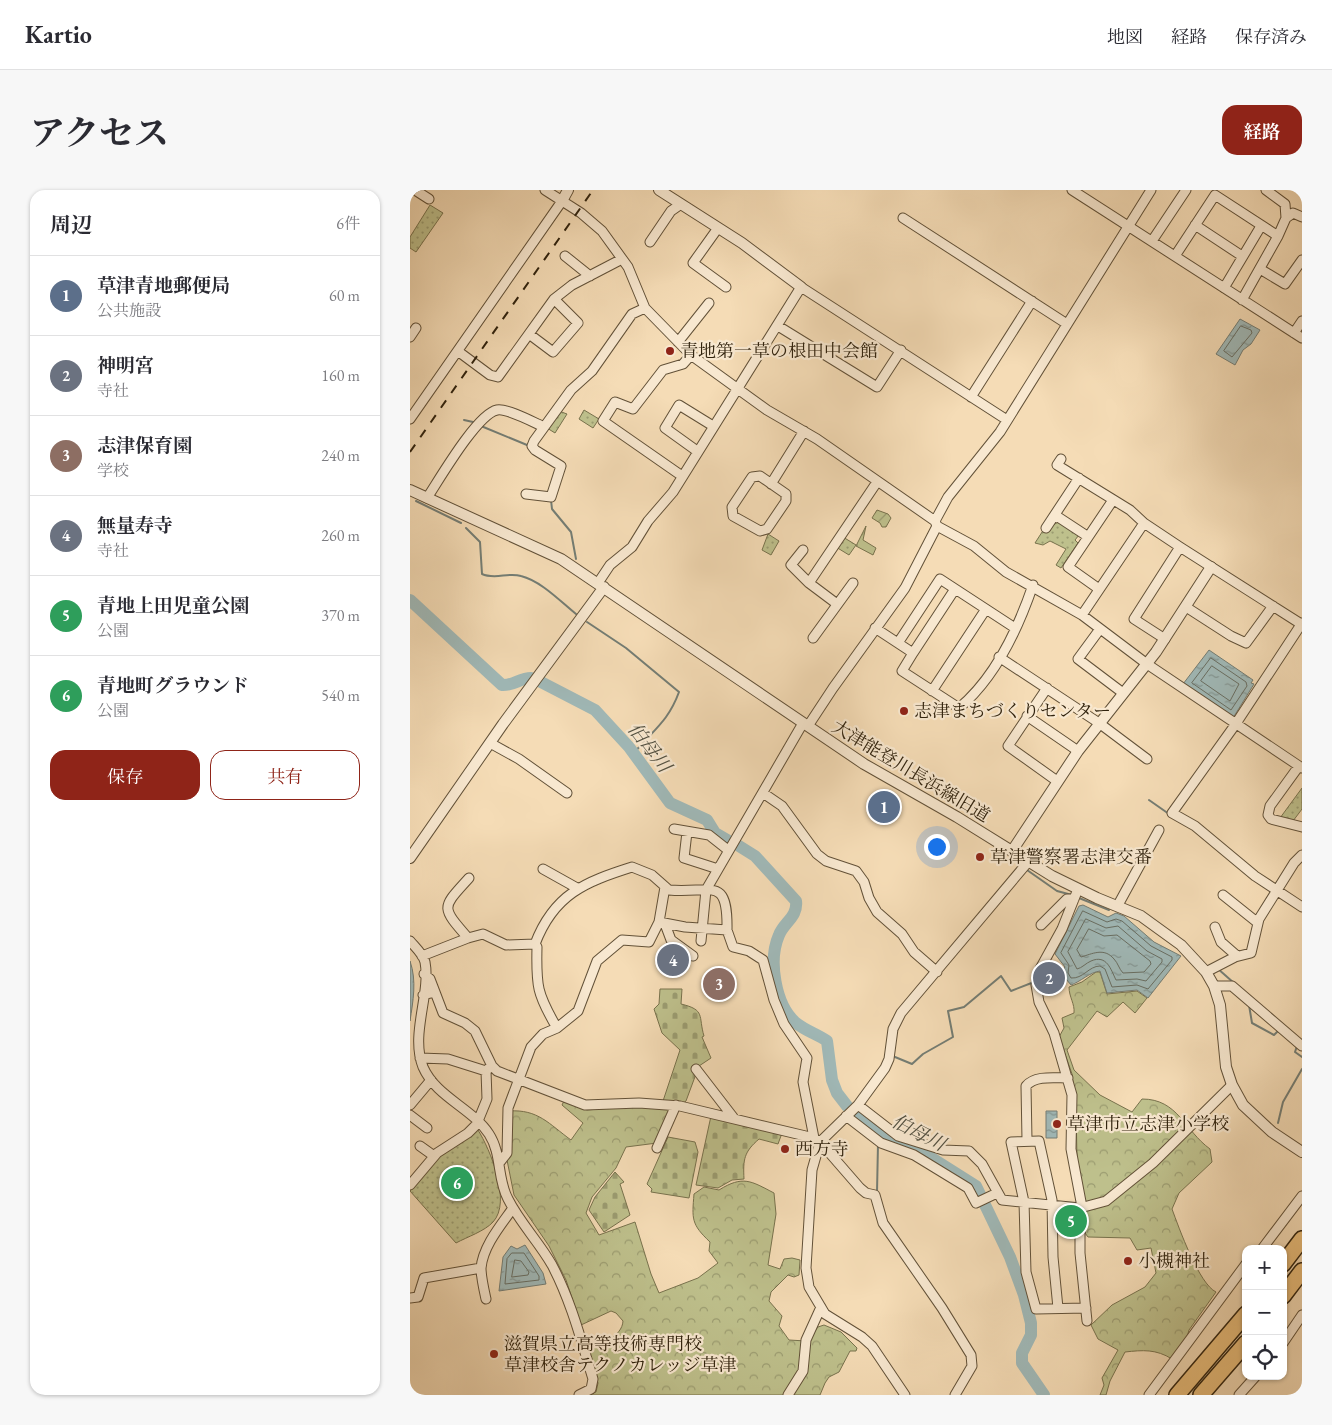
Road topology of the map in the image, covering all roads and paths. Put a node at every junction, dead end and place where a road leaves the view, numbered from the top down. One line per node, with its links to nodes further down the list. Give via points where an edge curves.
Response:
1 (415, 190): 10 (street); 11 (street)
2 (545, 190): 12 (street)
3 (568, 190): 12 (street)
4 (659, 190): 13 (street)
5 (1072, 190): 19 (street)
6 (1151, 190): 19 (street)
7 (1186, 190): 22 (street)
8 (1266, 190): 16 (street, via 1285,204)
9 (1215, 192): 17 (street); 18 (street)
10 (410, 196)
11 (429, 199)
12 (562, 201): 27 (street, via 602,231); 48 (street)
13 (681, 204): 20 (street); 23 (street, via 670,211)
14 (1302, 217): 16 (street, via 1293,213)
15 (903, 218): 36 (street)
16 (1286, 218): 21 (street)
17 (1195, 225): 25 (street); 26 (street)
18 (1261, 226): 21 (street); 26 (street)
19 (1128, 227): 22 (street); 40 (street)
20 (718, 228): 31 (street, via 693,263); 32 (street)
21 (1278, 236): 29 (street)
22 (1152, 241): 25 (street)
23 (650, 242)
24 (565, 256): 30 (street)
25 (1175, 256): 33 (street)
26 (1242, 256): 33 (street)
27 (622, 259): 30 (street); 38 (street, via 635,279)
28 (1302, 260): 29 (street, via 1286,284)
29 (1260, 269): 35 (street)
30 (590, 276): 34 (street, via 569,286)
31 (726, 287)
32 (801, 287): 41 (street); 47 (street)
33 (1224, 288): 35 (street)
34 (554, 299): 43 (street); 43 (street, via 578,323 553,352)
35 (1242, 300): 44 (street)
36 (1032, 301): 40 (street); 51 (street)
37 (710, 303): 46 (street)
38 (645, 308): 46 (street); 55 (street, via 632,314 592,371 571,390)
39 (1302, 321): 44 (street)
40 (1067, 324): 53 (street)
41 (778, 326): 47 (street, via 877,387); 50 (street)
42 (416, 328): 45 (street)
43 (529, 334): 48 (street, via 498,377 490,375)
44 (1298, 336)
45 (410, 337)
46 (678, 342): 49 (street)
47 (901, 350): 51 (street)
48 (459, 352): 52 (street)
49 (691, 355): 50 (street); 59 (street, via 683,364 663,370 633,409 615,402 603,421)
50 (738, 388): 54 (street); 56 (street)
51 (971, 397): 53 (street)
52 (410, 419)
53 (1007, 420): 68 (street, via 948,497)
54 (713, 426): 57 (street); 57 (street, via 679,405 665,430)
55 (544, 427): 64 (street, via 532,446 561,466 551,496); 65 (street, via 503,410 495,410 475,428)
56 (804, 431): 61 (street); 62 (street)
57 (697, 451): 59 (street)
58 (1061, 459): 60 (street, via 1057,465)
59 (682, 476): 77 (street, via 632,547 610,565)
60 (1079, 478): 66 (street); 67 (street)
61 (877, 482): 68 (street); 75 (street)
62 (771, 484): 62 (street, via 760,476 752,477 732,507 733,516 760,531 767,529 786,501 786,494)
63 (411, 494): 65 (street, 大津能登川長浜線旧道)
64 (526, 494)
65 (427, 498): 77 (street, 大津能登川長浜線旧道, via 561,558)
66 (1113, 500): 69 (street); 71 (street)
67 (1055, 515): 70 (street); 71 (street)
68 (936, 523): 78 (street, via 974,546 1006,572); 87 (street, via 905,588)
69 (1144, 523): 72 (street); 80 (street)
70 (1046, 528)
71 (1087, 536): 80 (street, via 1068,568)
72 (1180, 547): 74 (street); 91 (street, via 1134,619)
73 (803, 550): 75 (street, via 791,565)
74 (1211, 567): 82 (street); 83 (street)
75 (809, 583): 81 (street)
76 (853, 583): 81 (street)
77 (601, 585): 101 (street, 大津能登川長浜線旧道); 103 (street)
78 (1033, 586): 85 (street); 88 (street)
79 (955, 589): 84 (street); 92 (street, via 940,579); 93 (street)
80 (1098, 589): 85 (street)
81 (838, 604): 90 (street)
82 (1186, 606): 83 (street, via 1246,643); 91 (street)
83 (1272, 606): 86 (street)
84 (986, 609): 88 (street); 97 (street)
85 (1082, 615): 89 (street)
86 (1302, 623): 102 (street)
87 (875, 628): 92 (street); 101 (street)
88 (1016, 628): 94 (street)
89 (1100, 629): 95 (street); 98 (street, via 1078,659)
90 (813, 638)
91 (1165, 639): 95 (street)
92 (898, 643): 93 (street)
93 (913, 653): 97 (street, via 902,671)
94 (1000, 657): 96 (street); 97 (street, via 976,693 959,708)
95 (1147, 664): 98 (street); 102 (street)
96 (1048, 688): 99 (street); 100 (street)
97 (932, 691)
98 (1123, 693): 100 (street)
99 (1027, 716): 104 (street); 107 (street, via 1008,746)
100 (1099, 722): 104 (street); 105 (street)
101 (805, 725): 109 (street); 115 (street, 大津能登川長浜線旧道)
102 (1235, 725): 106 (street); 125 (street, via 1172,813 1195,826)
103 (490, 743): 108 (street); 117 (street)
104 (1078, 751): 107 (street)
105 (1147, 759)
106 (1301, 767): 110 (street, via 1270,806 1268,814 1271,819)
107 (1057, 781): 115 (street)
108 (567, 793)
109 (762, 793): 114 (street); 143 (street, via 782,806 817,854 826,861 856,871 877,912)
110 (1302, 827)
111 (674, 829): 113 (street)
112 (1159, 830): 128 (street)
113 (688, 832): 114 (street, via 709,836); 120 (street, via 684,858)
114 (728, 850): 120 (street)
115 (1012, 852): 118 (street, 大津能登川長浜線旧道)
116 (1302, 855): 125 (street)
117 (410, 858)
118 (1028, 862): 126 (street, 大津能登川長浜線旧道); 143 (street)
119 (543, 869): 122 (street)
120 (718, 869): 124 (street)
121 (469, 878): 136 (street, via 448,901 447,908)
122 (577, 888): 123 (street, via 632,867 652,875); 138 (street, via 547,916)
123 (665, 888): 124 (street); 130 (street)
124 (706, 890): 134 (street); 135 (street, via 717,891 726,899)
125 (1278, 891): 129 (street); 131 (street)
126 (1076, 894): 128 (street, 大津能登川長浜線旧道); 132 (street); 154 (street, via 1062,929 1040,969 1036,985 1039,1002 1054,1033)
127 (1223, 895): 131 (street)
128 (1118, 905): 144 (street, 大津能登川長浜線旧道, via 1141,916 1181,945)
129 (1302, 907)
130 (662, 923): 134 (street); 141 (street, via 671,940); 149 (street, via 649,942 622,940 597,961 578,1011)
131 (1258, 923): 142 (street, via 1251,953)
132 (1041, 925)
133 (1215, 927): 142 (street, via 1221,942)
134 (702, 929): 135 (street); 137 (street)
135 (727, 930): 166 (street, via 733,947 763,960 768,984 784,1024 805,1053 804,1088)
136 (468, 938): 138 (street, via 483,934 506,946); 140 (street)
137 (701, 941)
138 (535, 944): 149 (street, via 536,982)
139 (411, 945): 140 (street)
140 (422, 956): 145 (street)
141 (692, 956)
142 (1238, 956): 144 (street)
143 (937, 972): 158 (street, via 896,1020 885,1068)
144 (1206, 972): 146 (street, 大津能登川長浜線旧道)
145 (424, 974): 147 (street, via 430,978); 148 (street)
146 (1214, 986): 150 (street, via 1232,986); 157 (street, 大津能登川長浜線旧道, via 1220,1005 1226,1066)
147 (435, 992): 148 (street); 152 (street, via 443,1013 475,1031)
148 (423, 995): 151 (street, via 418,1035)
149 (557, 1028): 156 (street, via 542,1034 530,1047)
150 (1300, 1042)
151 (420, 1058): 152 (street, via 436,1057); 155 (street)
152 (489, 1068): 156 (street); 164 (street, via 487,1099)
153 (696, 1069): 163 (street)
154 (1068, 1078): 167 (street, via 1044,1078 1026,1086); 179 (street, via 1072,1095 1071,1149)
155 (431, 1080): 159 (street); 164 (street)
156 (517, 1081): 160 (street, via 585,1105); 172 (street, via 508,1108 507,1153)
157 (1232, 1085): 170 (street, 大津能登川長浜線旧道, via 1243,1105 1256,1118); 179 (street, via 1154,1163 1106,1201)
158 (858, 1104): 162 (street); 174 (street, via 898,1136 943,1150 969,1150 982,1164)
159 (410, 1105)
160 (676, 1105): 163 (street); 169 (street)
161 (410, 1115): 165 (street)
162 (846, 1116): 166 (street); 174 (street, via 880,1143 914,1155 968,1188 977,1203)
163 (733, 1117): 166 (street)
164 (479, 1122): 171 (street); 172 (street, via 493,1141)
165 (427, 1128)
166 (817, 1140): 189 (street, via 806,1268 810,1287); 202 (street, via 860,1188 876,1195 883,1223 971,1355 972,1366)
167 (1027, 1140): 176 (street, via 1011,1142); 177 (street, via 1040,1141)
168 (420, 1146): 171 (street)
169 (657, 1148)
170 (1302, 1152)
171 (434, 1156): 173 (street)
172 (500, 1162): 178 (street, via 504,1189)
173 (410, 1185)
174 (997, 1193): 176 (street, via 1002,1200)
175 (1302, 1196): 181 (street)
176 (1024, 1202): 177 (street); 190 (street, via 1026,1272 1036,1309)
177 (1051, 1205): 179 (street); 190 (street)
178 (513, 1208): 183 (street, via 485,1254); 198 (street, via 546,1255 567,1298 593,1379)
179 (1081, 1208): 191 (street, via 1080,1253)
180 (1302, 1239): 182 (highway)
181 (1265, 1245)
182 (1287, 1259)
183 (481, 1268): 187 (street, via 424,1278 418,1297); 188 (street)
184 (1242, 1269): 203 (street)
185 (1302, 1271): 186 (highway)
186 (1287, 1291)
187 (410, 1298)
188 (486, 1299)
189 (821, 1307): 200 (street, via 806,1340 803,1371); 201 (street, via 825,1314 862,1336 872,1346)
190 (1058, 1308): 191 (street)
191 (1086, 1308): 194 (street)
192 (1302, 1316): 195 (street)
193 (1242, 1319): 204 (highway)
194 (1088, 1321)
195 (1287, 1337)
196 (1242, 1348): 205 (highway)
197 (1252, 1380): 206 (street)
198 (591, 1392): 199 (street)
199 (580, 1395)
200 (788, 1395)
201 (905, 1395)
202 (955, 1395)
203 (1149, 1395)
204 (1177, 1395)
205 (1201, 1395)
206 (1239, 1395)

